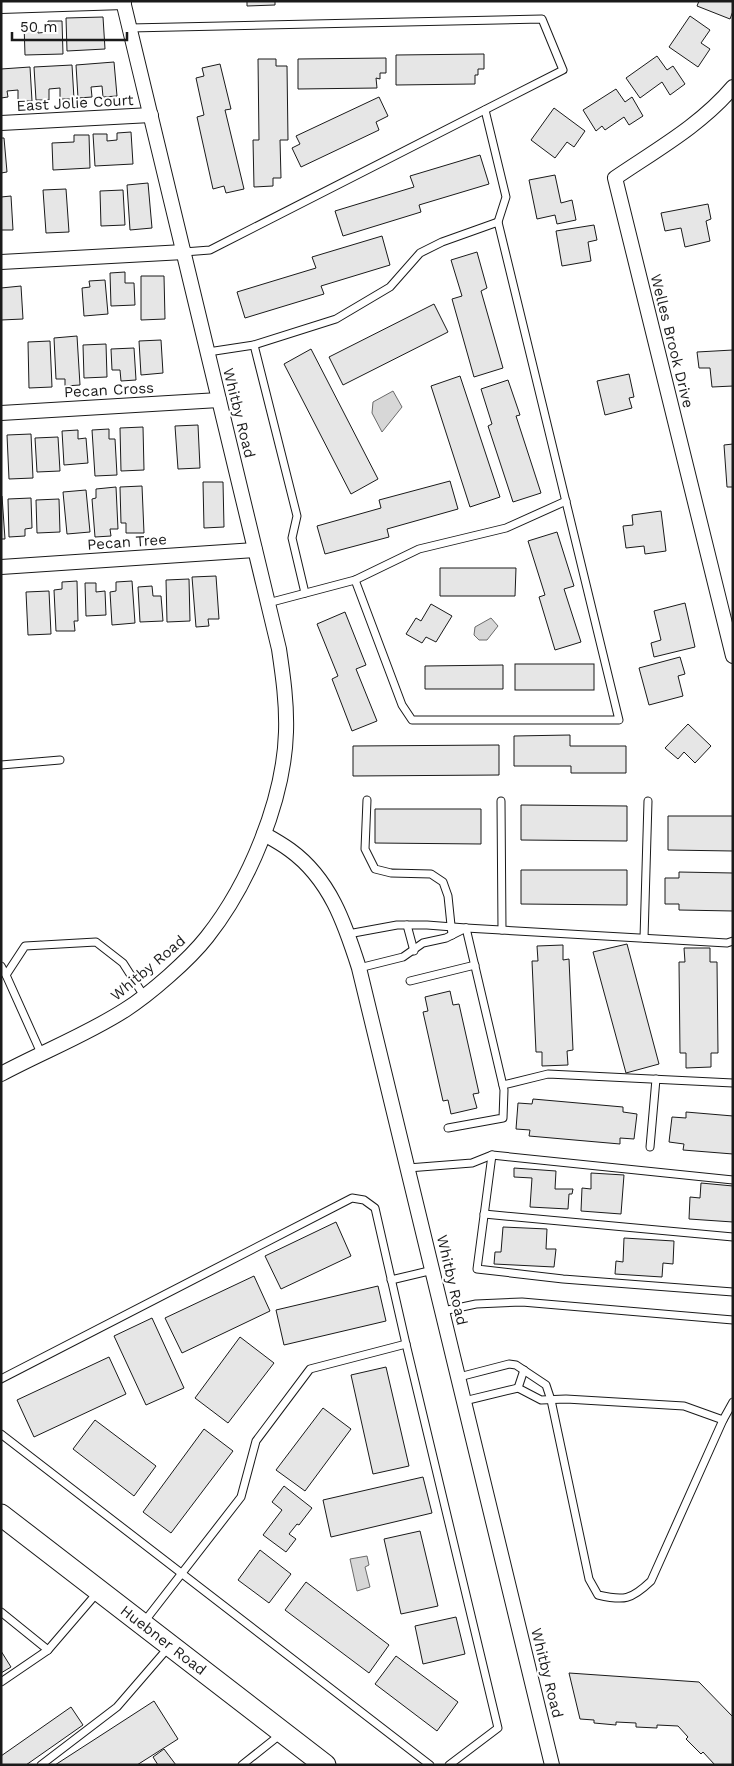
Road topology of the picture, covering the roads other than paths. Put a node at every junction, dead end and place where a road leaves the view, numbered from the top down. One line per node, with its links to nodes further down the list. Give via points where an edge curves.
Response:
1 (124, 2): 2 (street); 3 (street, Whitby Road)
2 (1, 6)
3 (130, 28): 5 (lane, via 542,19 563,70); 6 (street, Whitby Road)
4 (733, 87): 21 (street, Welles Brook Drive, via 689,128 615,178)
5 (485, 110): 8 (lane, via 506,197); 9 (lane, via 210,250)
6 (151, 115): 7 (street, East Jolie Court); 9 (street, Whitby Road)
7 (1, 123)
8 (498, 222): 11 (lane, via 420,253 390,287 336,319); 15 (lane)
9 (184, 252): 10 (street); 12 (street, Whitby Road)
10 (1, 262)
11 (254, 345): 12 (lane); 19 (lane, via 297,516 292,538)
12 (208, 352): 13 (street, Whitby Road)
13 (219, 400): 14 (street, Pecan Cross); 16 (street, Whitby Road)
14 (1, 413)
15 (566, 501): 18 (lane, via 506,528 419,549); 18 (lane, via 619,720 412,720 402,706)
16 (255, 550): 17 (street, Pecan Tree); 20 (street, Whitby Road)
17 (1, 567)
18 (355, 580): 19 (lane)
19 (305, 593): 20 (lane)
20 (268, 603): 27 (street, Whitby Road, via 286,698 286,732 284,759)
21 (733, 656)
22 (60, 760): 23 (lane)
23 (1, 765)
24 (368, 800): 29 (lane, via 365,849 375,869 391,874 431,874 443,882)
25 (648, 801): 34 (lane)
26 (501, 802): 31 (lane)
27 (264, 834): 32 (street, Whitby Road, via 291,851 316,876 334,901); 42 (street, Whitby Road, via 243,879 206,938)
28 (407, 925): 29 (lane); 32 (lane); 36 (lane)
29 (451, 926): 30 (lane); 33 (lane)
30 (466, 928): 31 (lane); 33 (lane); 37 (lane)
31 (502, 930): 34 (lane)
32 (348, 934): 39 (street, Whitby Road)
33 (452, 935): 36 (lane, via 423,943)
34 (644, 938): 35 (lane)
35 (733, 941)
36 (414, 951): 39 (lane)
37 (475, 965): 41 (lane); 47 (lane)
38 (1, 966): 40 (lane)
39 (359, 968): 51 (street, Whitby Road)
40 (6, 974): 42 (lane, via 25,946 96,942 123,963); 43 (lane)
41 (410, 981)
42 (144, 996): 43 (street, Whitby Road, via 94,1028)
43 (41, 1053): 44 (street, Whitby Road)
44 (1, 1074)
45 (656, 1079): 46 (lane); 47 (lane, via 548,1074); 49 (lane)
46 (733, 1082)
47 (503, 1085): 48 (lane, via 503,1118)
48 (448, 1128)
49 (650, 1147)
50 (492, 1155): 51 (lane, via 472,1163); 52 (lane); 53 (lane)
51 (408, 1168): 55 (street, Whitby Road)
52 (733, 1180)
53 (484, 1214): 54 (lane); 57 (lane, via 477,1269)
54 (733, 1236)
55 (433, 1270): 56 (lane); 58 (street, Whitby Road)
56 (391, 1280): 60 (lane); 63 (lane, via 375,1208 364,1200 352,1198)
57 (733, 1292)
58 (443, 1311): 59 (lane, via 476,1304 522,1302); 62 (street, Whitby Road)
59 (733, 1320)
60 (406, 1344): 71 (lane, via 310,1369 256,1441 241,1496); 84 (lane, via 498,1728)
61 (524, 1370): 62 (lane, via 509,1364); 64 (lane); 65 (lane, via 546,1384)
62 (459, 1377): 66 (street, Whitby Road)
63 (1, 1379)
64 (518, 1388): 65 (lane, via 540,1400); 66 (lane)
65 (551, 1400): 68 (lane, via 684,1406); 68 (lane, via 589,1579 598,1595 618,1600 637,1594 651,1581)
66 (464, 1401): 85 (street, Whitby Road)
67 (733, 1402): 68 (lane)
68 (723, 1420)
69 (1, 1434): 71 (lane)
70 (1, 1515): 72 (main road, Huebner Road)
71 (182, 1572): 74 (lane); 83 (lane)
72 (99, 1591): 74 (main road, Huebner Road); 76 (lane)
73 (1, 1612): 76 (lane)
74 (143, 1624): 75 (main road, Huebner Road)
75 (170, 1646): 78 (main road, Huebner Road); 80 (lane, via 117,1707)
76 (48, 1650): 77 (lane)
77 (1, 1682)
78 (283, 1732): 79 (lane); 82 (main road, Huebner Road)
79 (252, 1761): 81 (lane)
80 (41, 1765)
81 (242, 1765)
82 (325, 1765)
83 (430, 1765)
84 (449, 1765)
85 (552, 1765)

